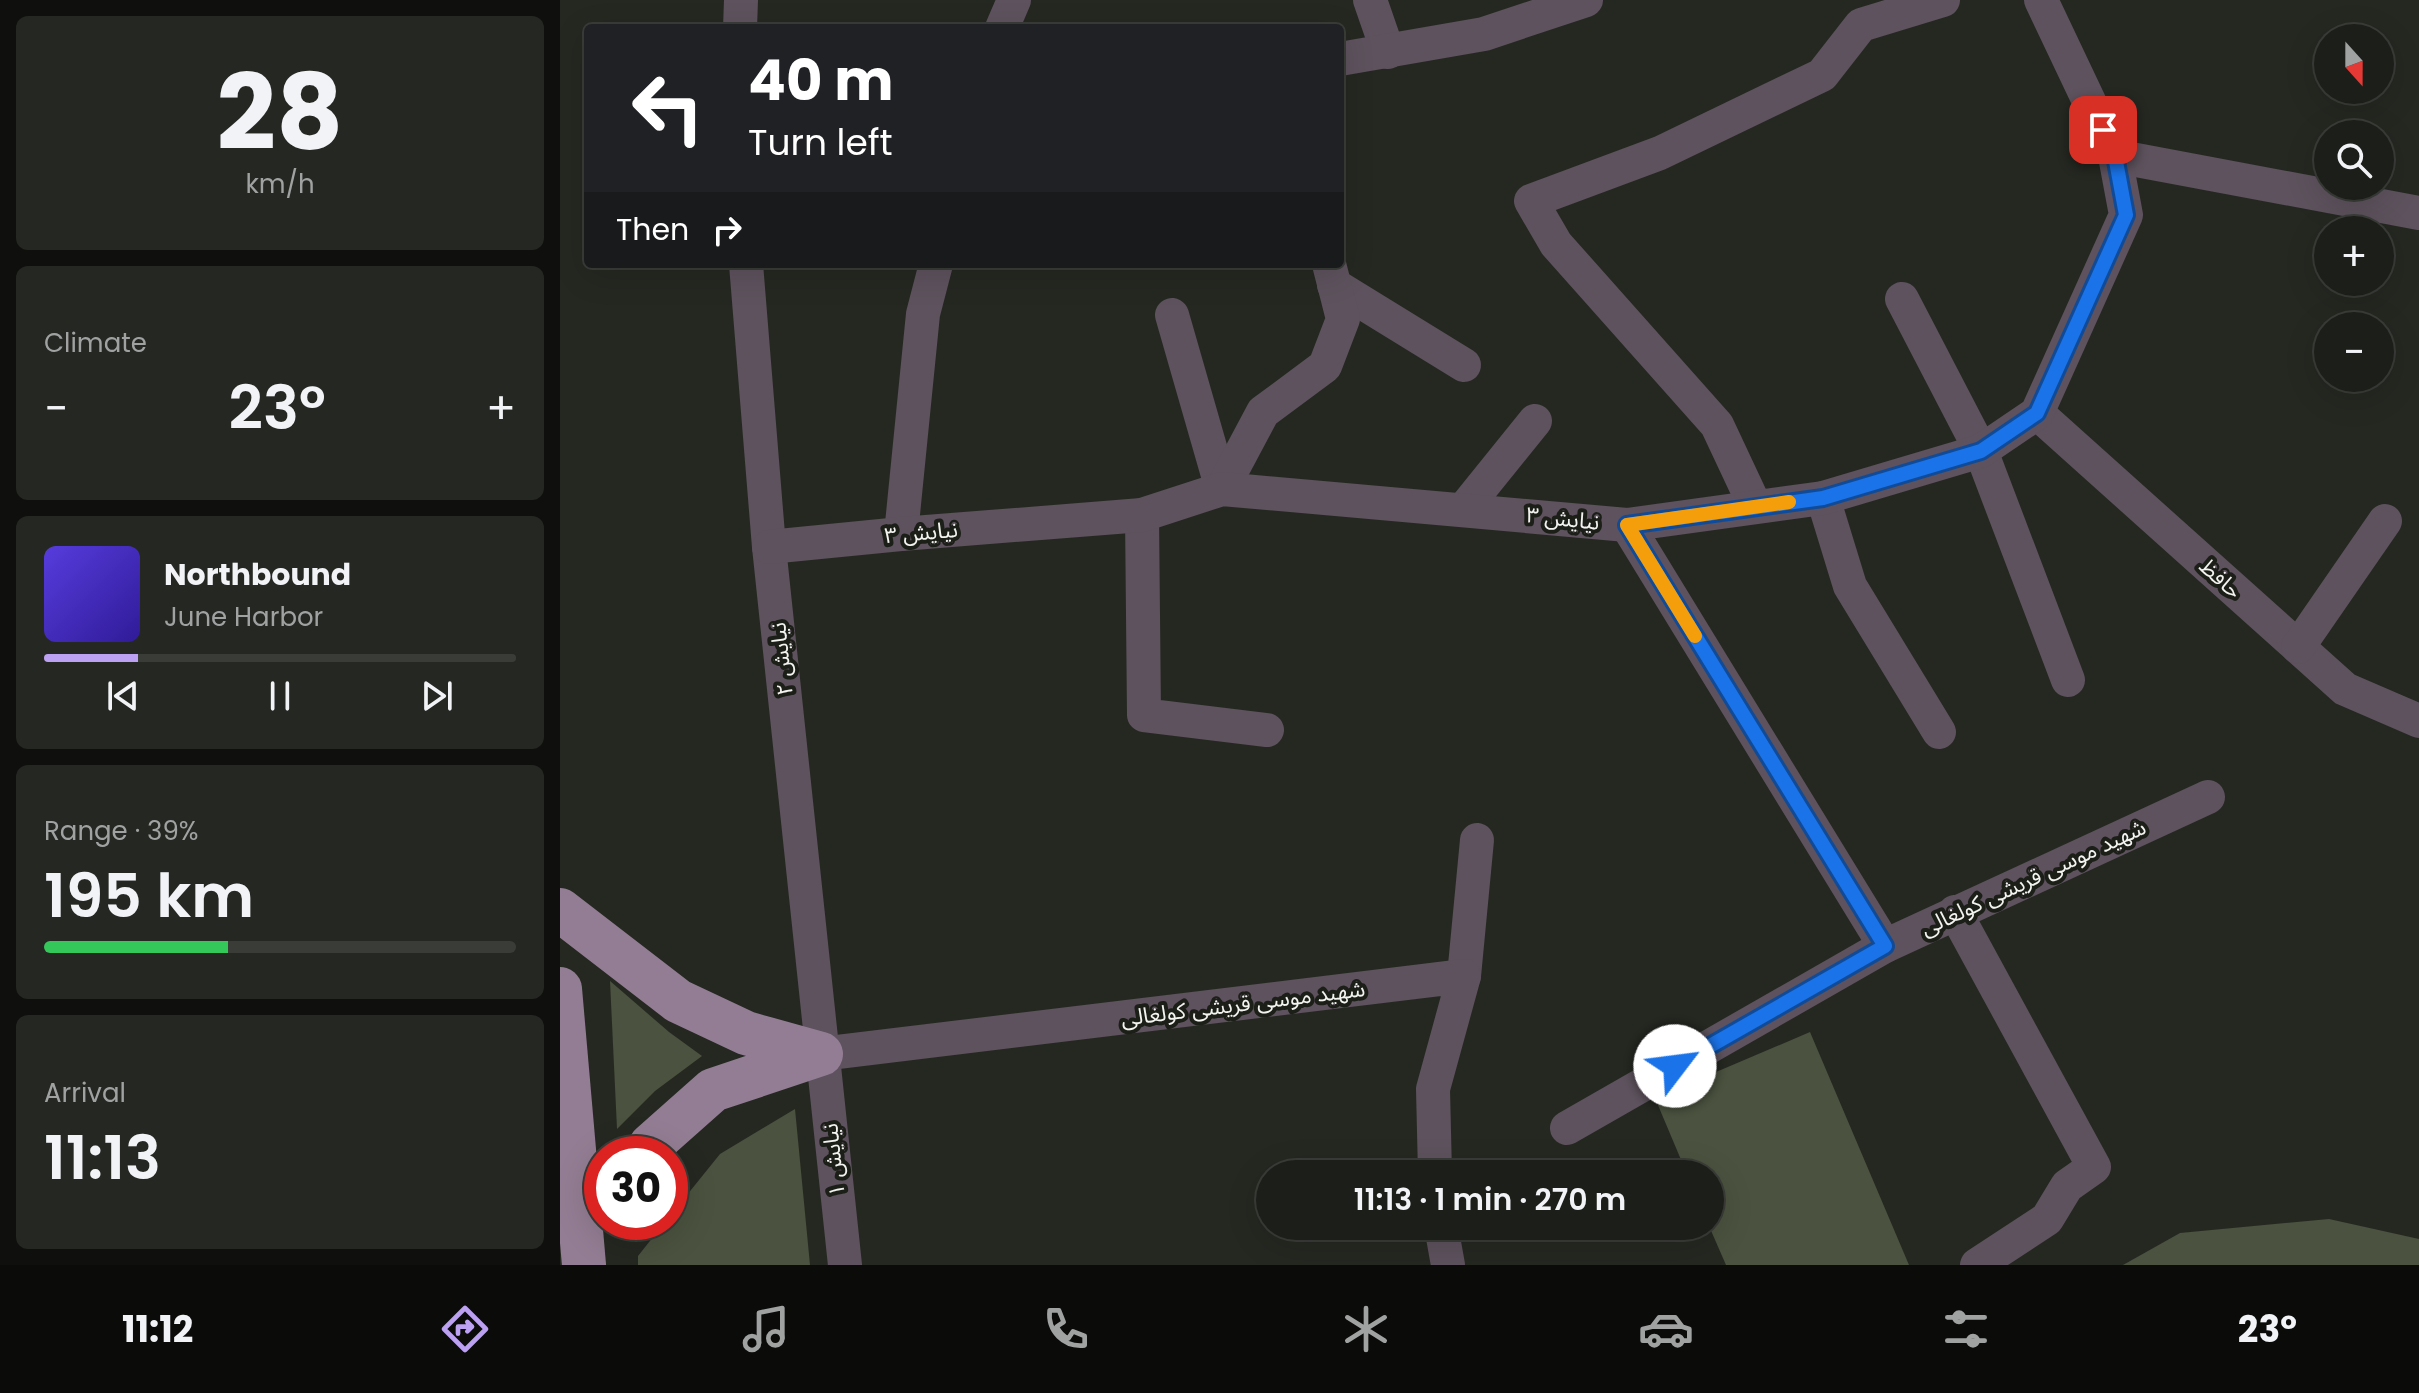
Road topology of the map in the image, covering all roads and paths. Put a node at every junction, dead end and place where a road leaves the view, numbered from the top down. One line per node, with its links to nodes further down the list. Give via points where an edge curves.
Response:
1 (741, 0): 7 (street)
2 (1014, 0): 8 (street)
3 (1370, 0): 9 (street)
4 (1586, 0): 9 (street, via 1484,34)
5 (1943, 0): 24 (street, via 1861,25 1822,75 1660,153 1531,201 1556,244 1717,425)
6 (2041, 0): 11 (street)
7 (740, 24)
8 (1004, 24)
9 (1388, 52): 10 (street)
10 (1344, 58)
11 (2115, 156): 12 (street); 19 (street, via 2126,215)
12 (2419, 213)
13 (746, 268): 30 (street, نیایش ۲)
14 (935, 268): 29 (street, via 923,314)
15 (1331, 274): 18 (street); 22 (street, via 1343,319 1325,366 1263,412)
16 (1902, 299): 21 (street)
17 (1172, 315): 22 (street)
18 (1464, 365)
19 (2037, 413): 21 (street, نیایش ۳); 31 (street, حافظ)
20 (1535, 421): 25 (street)
21 (1981, 451): 23 (street, نیایش ۳); 32 (street)
22 (1222, 489): 25 (street, نیایش ۳); 26 (street, نیایش ۳)
23 (1823, 498): 24 (street, نیایش ۳); 35 (street, via 1850,586)
24 (1755, 506): 28 (street, نیایش ۳)
25 (1464, 509): 28 (street, نیایش ۳)
26 (1142, 515): 29 (street, نیایش ۳); 34 (street, via 1144,715)
27 (2385, 521): 31 (street)
28 (1627, 525): 40 (street)
29 (901, 534): 30 (street, نیایش ۳)
30 (769, 547): 43 (street, نیایش ۲)
31 (2298, 647): 33 (street, حافظ, via 2345,689)
32 (2068, 680)
33 (2419, 721)
34 (1267, 730)
35 (1939, 732)
36 (2208, 797): 39 (street, شهید موسی قریشی کولغالی)
37 (1477, 840): 41 (street)
38 (560, 910): 43 (main road, via 678,1001 746,1033)
39 (1955, 912): 40 (street, شهید موسی قریشی کولغالی); 53 (street, via 2094,1167 2067,1186 2047,1219)
40 (1885, 946): 44 (street, شهید موسی قریشی کولغالی)
41 (1464, 976): 43 (street, شهید موسی قریشی کولغالی); 46 (street, via 1433,1089)
42 (560, 989): 49 (main road)
43 (821, 1054): 45 (main road, via 713,1090); 51 (street, نیایش ۱)
44 (1567, 1128)
45 (661, 1136)
46 (1435, 1160)
47 (599, 1240): 50 (main road)
48 (1444, 1240): 52 (street)
49 (584, 1265)
50 (591, 1265)
51 (845, 1265)
52 (1448, 1265)
53 (1977, 1265)

